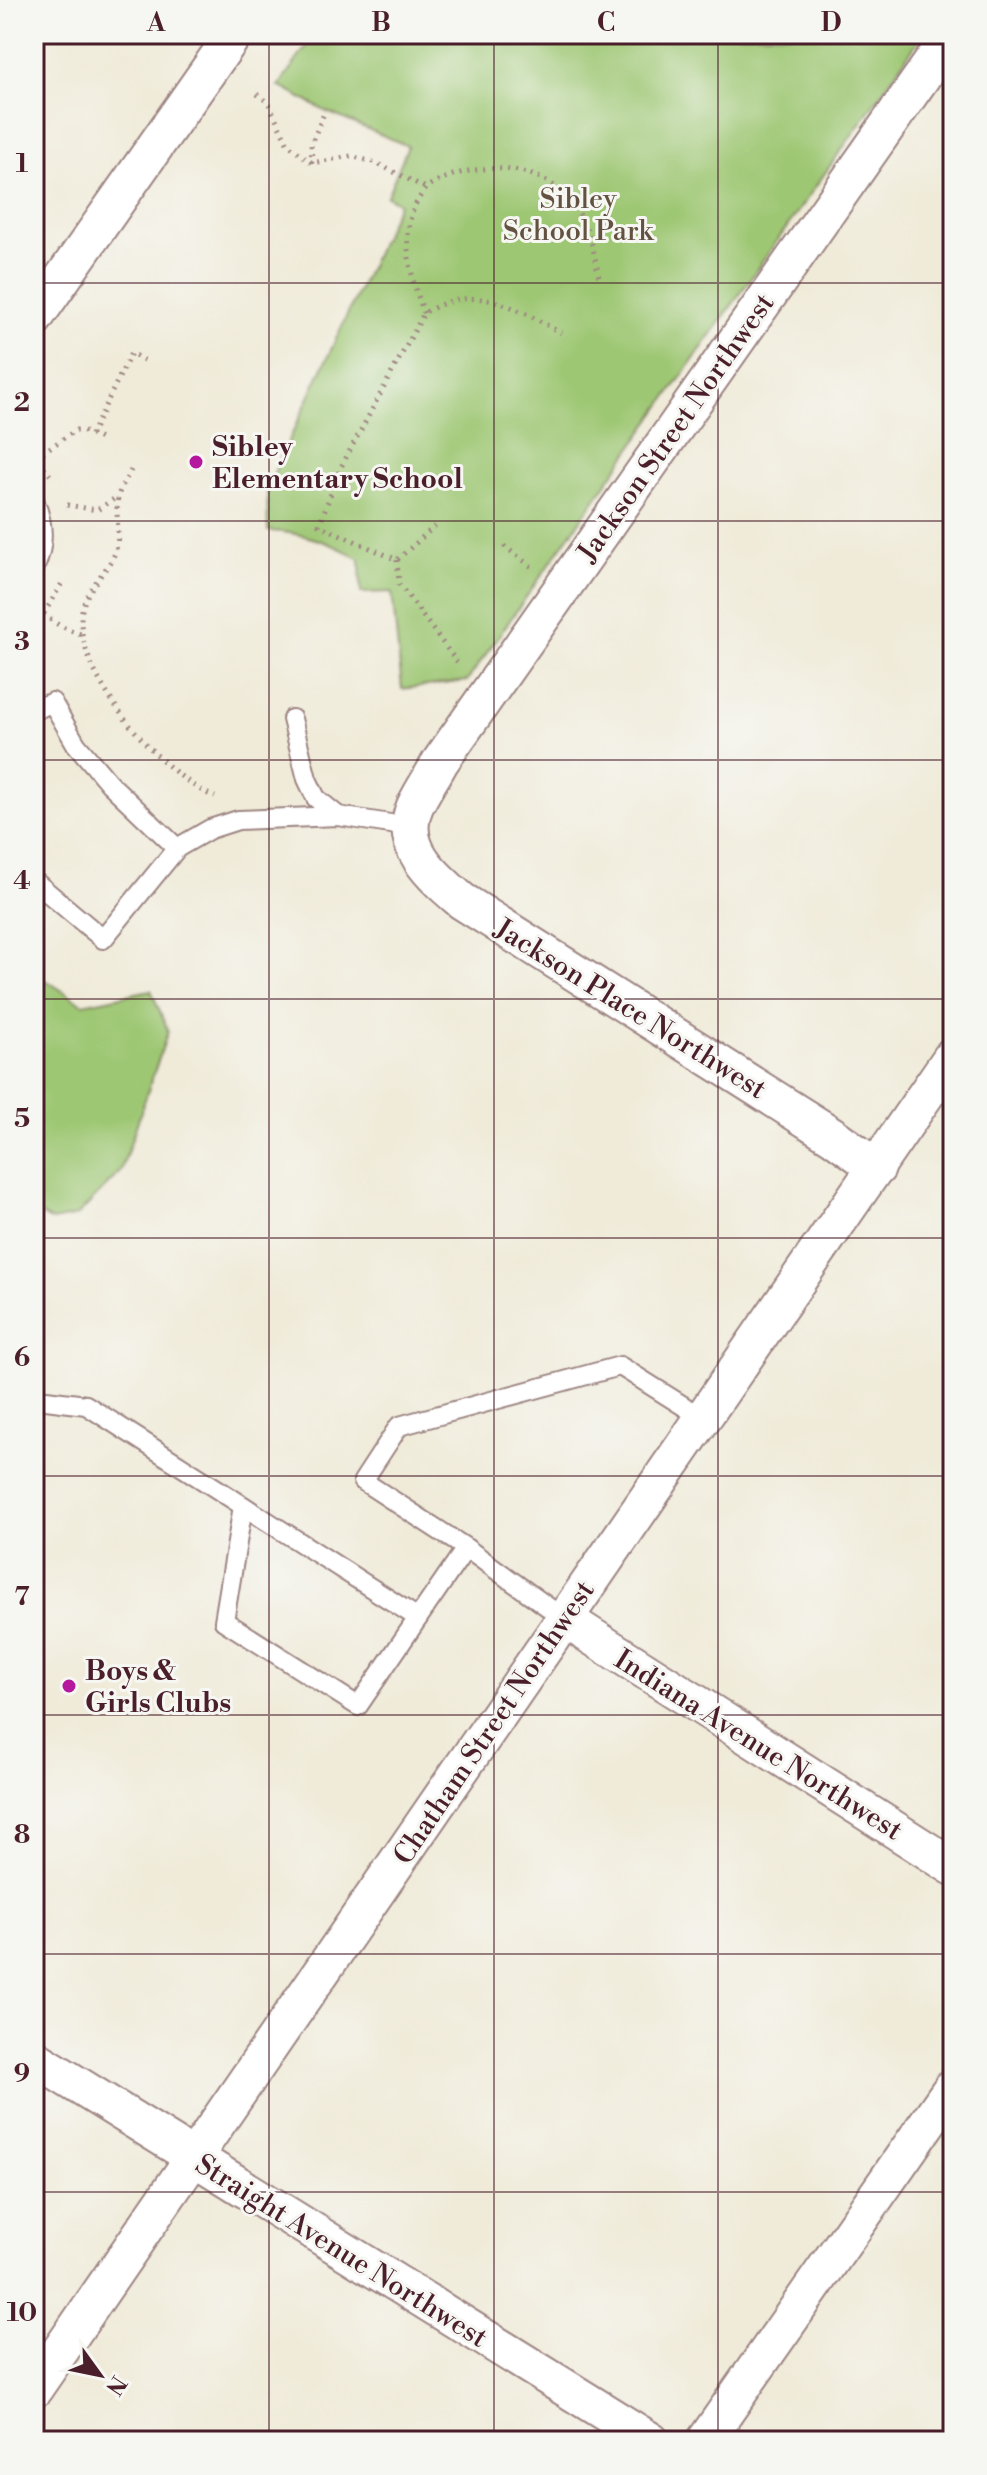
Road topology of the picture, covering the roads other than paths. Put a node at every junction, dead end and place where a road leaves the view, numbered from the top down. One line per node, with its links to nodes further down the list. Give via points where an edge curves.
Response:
1 (234, 34): 3 (street)
2 (952, 34): 9 (street, Jackson Street Northwest, via 440,762)
3 (34, 319)
4 (34, 500): 5 (lane, via 43,526)
5 (34, 569)
6 (34, 711): 10 (lane, via 52,702 76,744 109,783)
7 (292, 719): 8 (lane, via 316,798)
8 (338, 816): 9 (lane); 10 (lane, via 238,820)
9 (410, 827): 13 (street, Jackson Place Northwest, via 429,873 462,901)
10 (177, 848): 11 (lane, via 103,939)
11 (34, 881)
12 (953, 1055): 13 (street, Chatham Street Northwest)
13 (877, 1168): 15 (street, Chatham Street Northwest)
14 (34, 1402): 16 (lane, via 86,1405)
15 (701, 1417): 17 (lane, via 620,1366 399,1426 363,1481); 19 (street, Chatham Street Northwest)
16 (243, 1506): 18 (lane); 18 (lane, via 224,1621 358,1706)
17 (466, 1548): 18 (lane); 19 (lane)
18 (418, 1618)
19 (566, 1620): 20 (street, Indiana Avenue Northwest); 23 (street, Chatham Street Northwest)
20 (953, 1867)
21 (34, 2058): 23 (street, Straight Avenue Northwest)
22 (953, 2086): 26 (street)
23 (194, 2158): 24 (street, Chatham Street Northwest); 25 (street, Straight Avenue Northwest)
24 (34, 2389)
25 (651, 2441)
26 (705, 2441)

